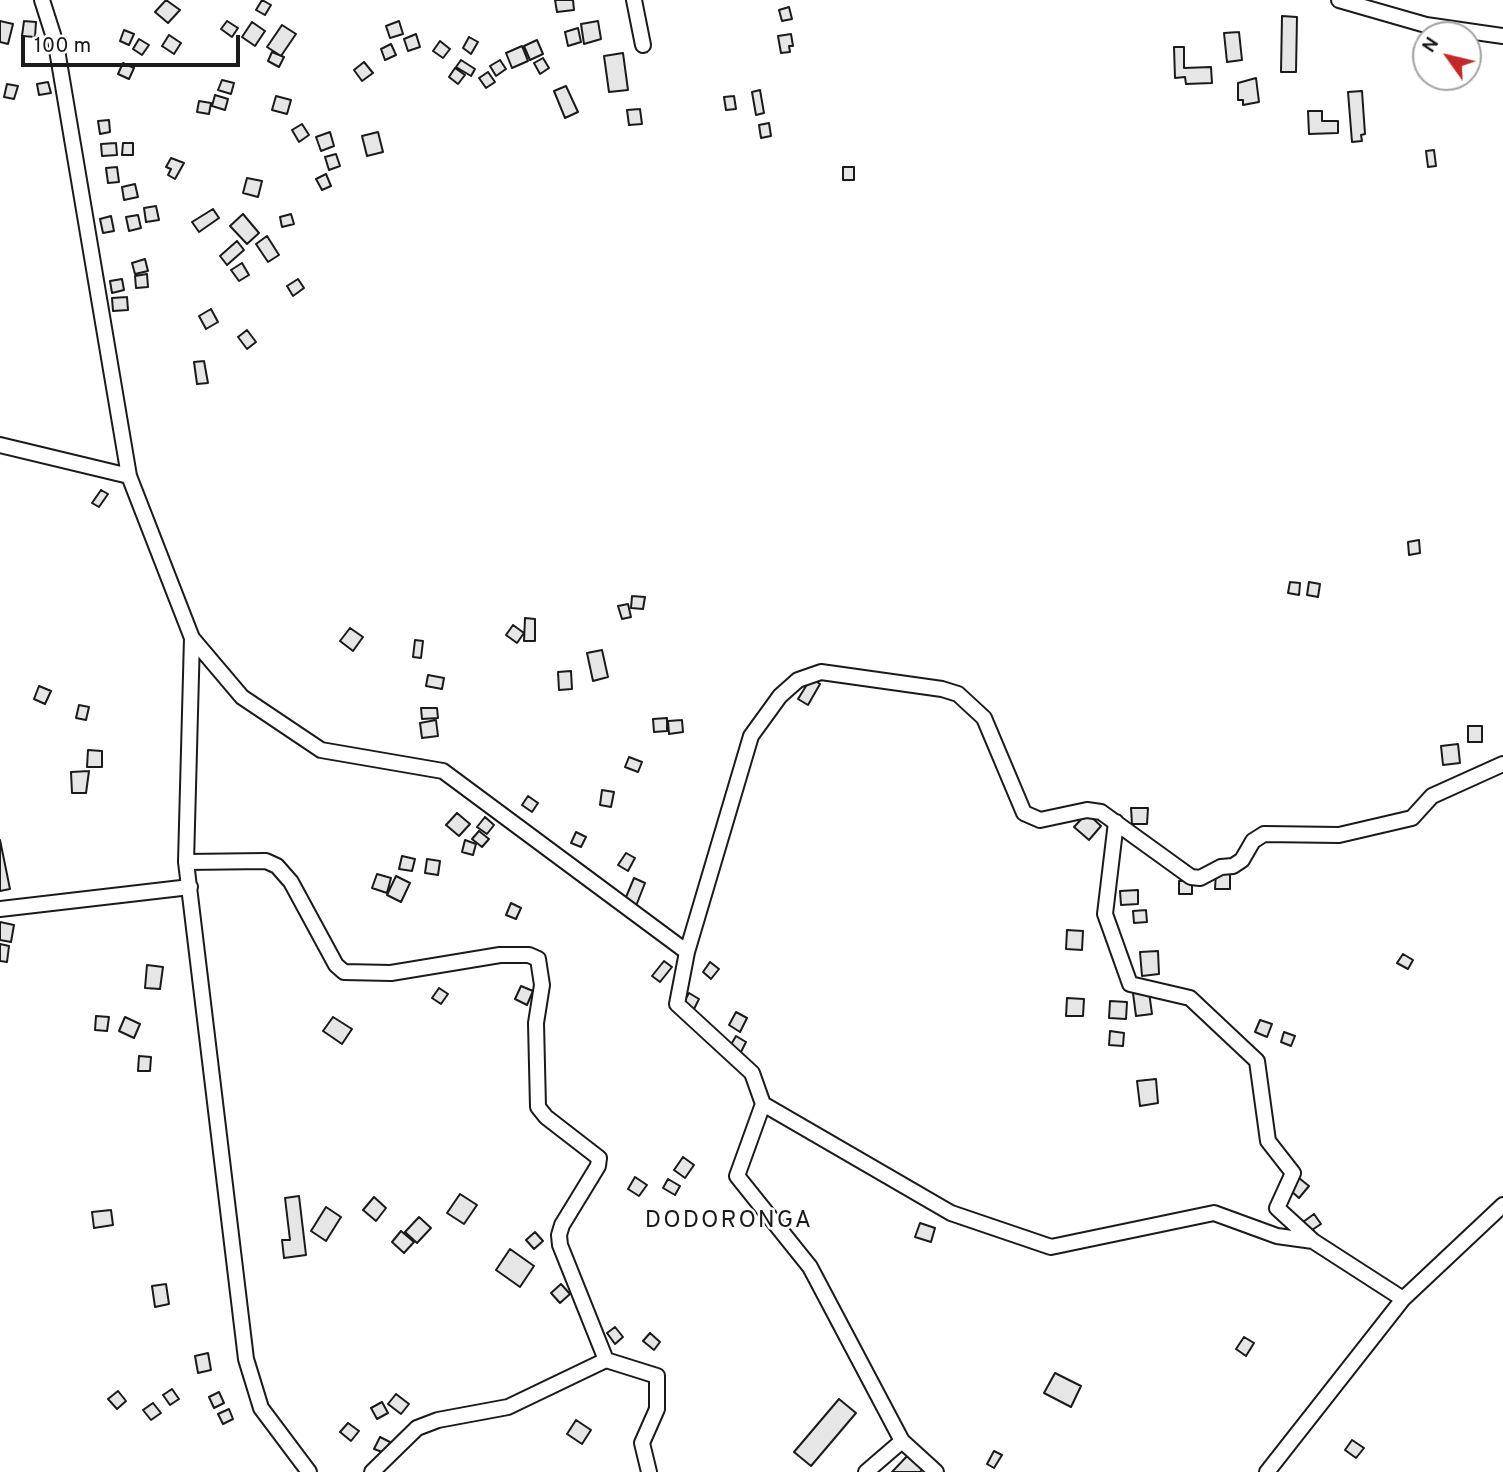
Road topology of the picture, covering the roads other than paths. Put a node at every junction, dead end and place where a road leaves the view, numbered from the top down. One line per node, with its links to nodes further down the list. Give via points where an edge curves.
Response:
1 (42, 0): 7 (street, via 56,44)
2 (634, 0): 5 (street)
3 (1339, 0): 4 (street, via 1426,25)
4 (1503, 36)
5 (643, 45)
6 (0, 445): 7 (street)
7 (129, 476): 8 (street)
8 (192, 638): 11 (street); 14 (street, via 242,697 321,750 443,771)
9 (1503, 764): 10 (street, via 1449,786 1432,796 1412,818 1389,825 1339,835 1264,834 1253,841 1242,860 1200,878 1182,872)
10 (1116, 821): 14 (street, via 1087,810 1040,820 1024,813 984,718 958,694 821,672 798,680 780,696 751,736); 17 (street, via 1105,914 1130,984 1190,998 1258,1061 1268,1141 1293,1173 1277,1208)
11 (186, 862): 12 (street); 19 (street, via 266,861 277,866 344,972 391,972 499,955 535,956 541,962 536,1023 538,1107 599,1158 562,1224 560,1245)
12 (190, 887): 13 (street); 21 (street, via 246,1359 261,1408)
13 (0, 909)
14 (687, 951): 15 (street, via 677,1004 752,1073)
15 (763, 1104): 17 (street, via 951,1213 1051,1247 1214,1213 1277,1236); 20 (street, via 737,1176 810,1268)
16 (1503, 1205): 18 (street)
17 (1313, 1241): 18 (street)
18 (1403, 1299): 26 (street)
19 (606, 1360): 22 (street, via 508,1407 417,1428); 23 (street, via 657,1376 657,1409 642,1443)
20 (901, 1441): 24 (street); 25 (street)
21 (301, 1468)
22 (372, 1472)
23 (649, 1472)
24 (866, 1472)
25 (936, 1472)
26 (1267, 1472)

